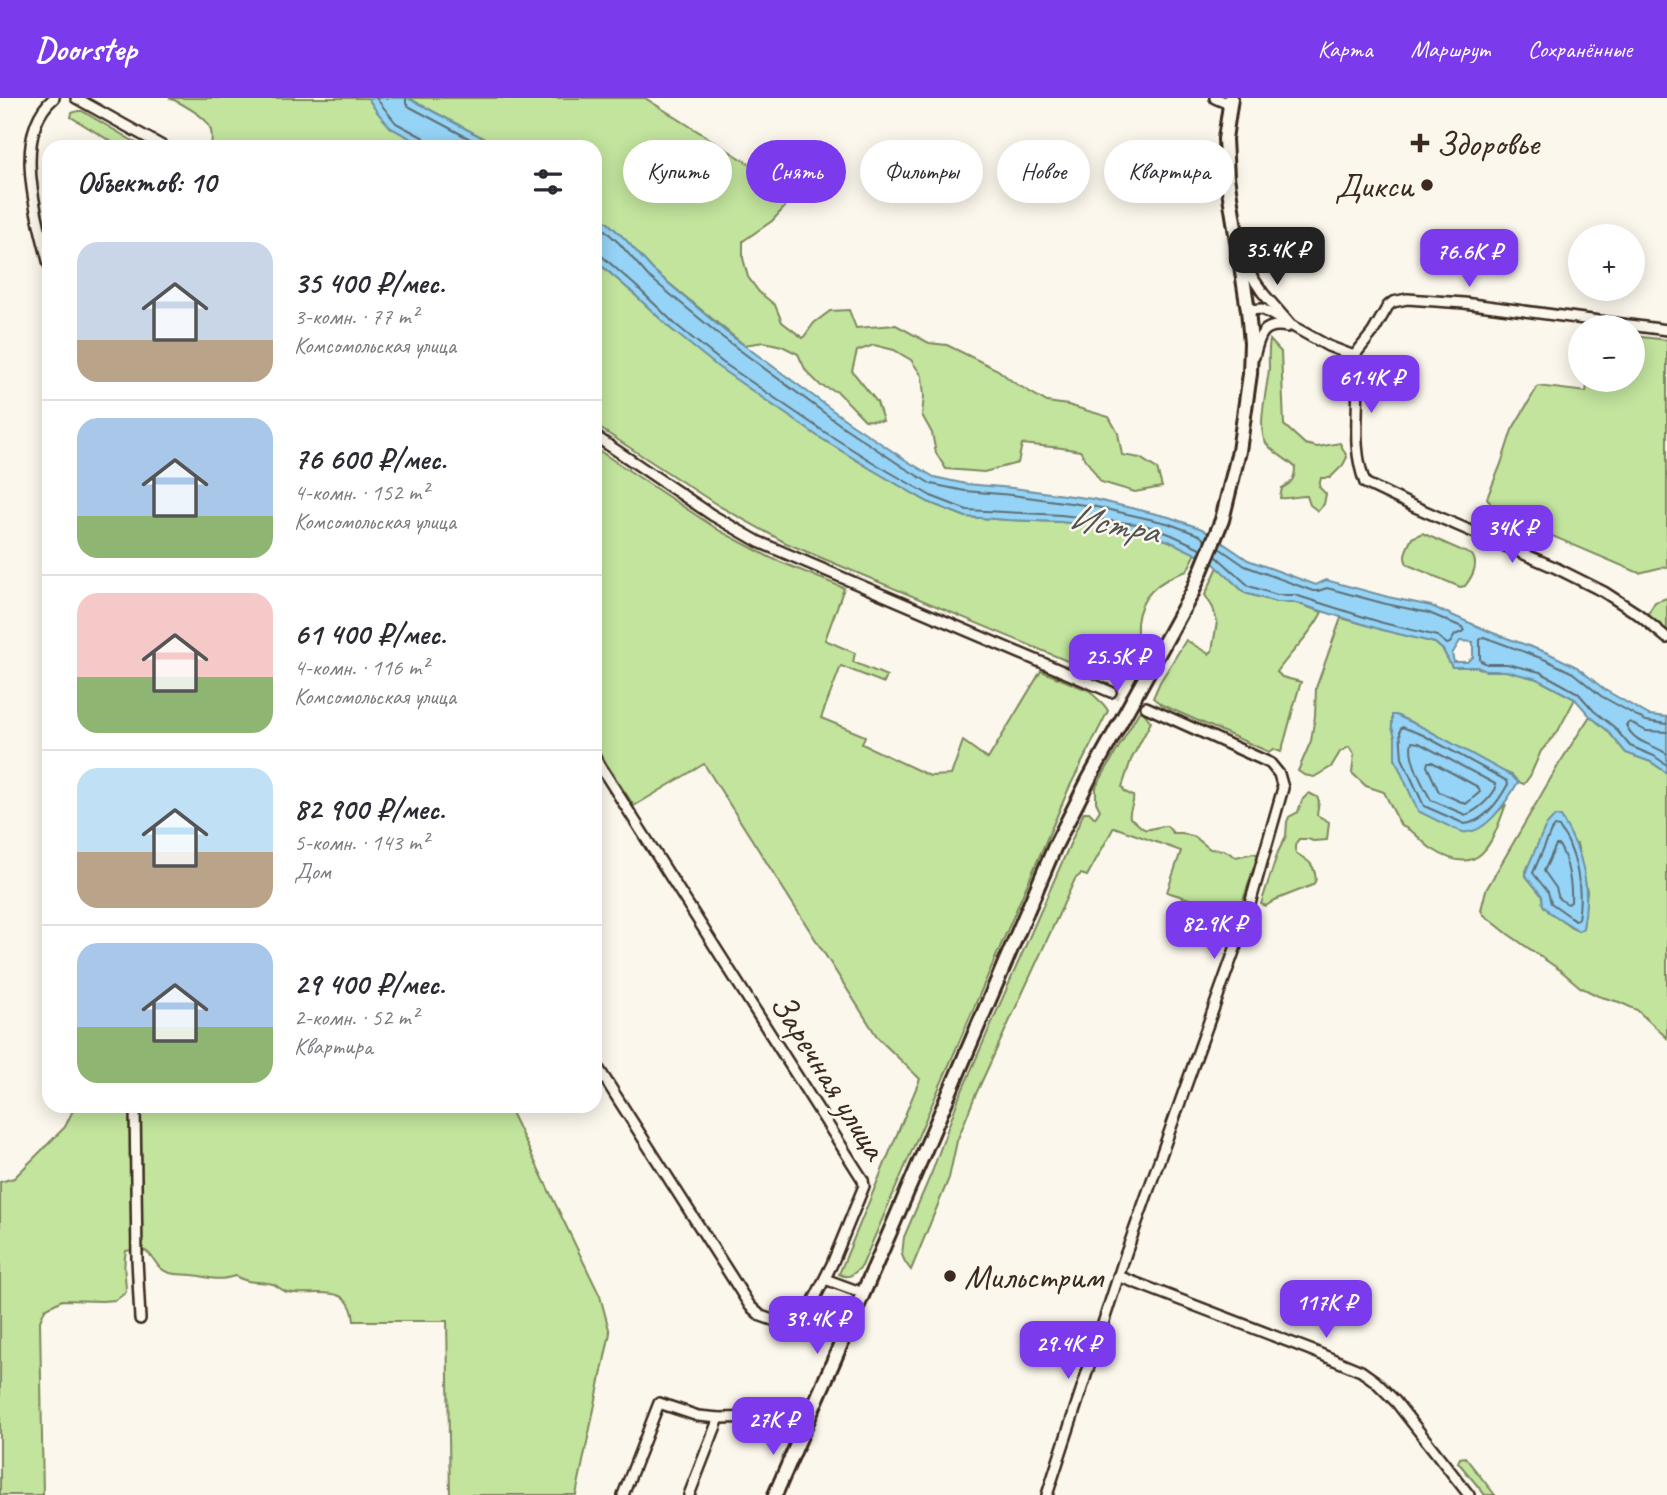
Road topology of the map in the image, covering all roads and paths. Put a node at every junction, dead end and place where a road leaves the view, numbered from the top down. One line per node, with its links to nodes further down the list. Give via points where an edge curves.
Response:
1 (54, 98): 6 (street, via 42,109 32,142 33,195)
2 (76, 98): 5 (street)
3 (1215, 98): 4 (street)
4 (1230, 101): 7 (main road, via 1226,167)
5 (151, 140)
6 (42, 234)
7 (1240, 258): 8 (main road); 9 (street)
8 (1248, 310): 9 (street, via 1262,309); 12 (main road)
9 (1295, 329): 11 (street); 12 (street, via 1273,326 1264,330)
10 (1667, 330): 11 (street, via 1399,299 1388,306)
11 (1354, 356): 14 (street, via 1359,376 1357,447 1365,483 1604,592)
12 (1250, 374): 22 (main road, via 1231,488 1206,561 1055,846)
13 (602, 441): 15 (street, via 759,542)
14 (1667, 638)
15 (1111, 692)
16 (1146, 707): 20 (street, via 1270,763 1283,788 1246,918)
17 (602, 769): 21 (street, Заречная улица, via 863,1180)
18 (602, 1074): 21 (street, Заречная улица, via 750,1306 778,1322 794,1321 811,1306)
19 (135, 1113): 23 (street)
20 (1118, 1276): 29 (street); 30 (street, via 1361,1371 1396,1402)
21 (825, 1279): 22 (street)
22 (863, 1293): 25 (main road)
23 (140, 1319)
24 (719, 1418): 25 (street, via 771,1418); 26 (street, via 659,1403); 27 (street)
25 (802, 1433): 28 (main road)
26 (622, 1495)
27 (689, 1495)
28 (775, 1495)
29 (1047, 1495)
30 (1469, 1495)

